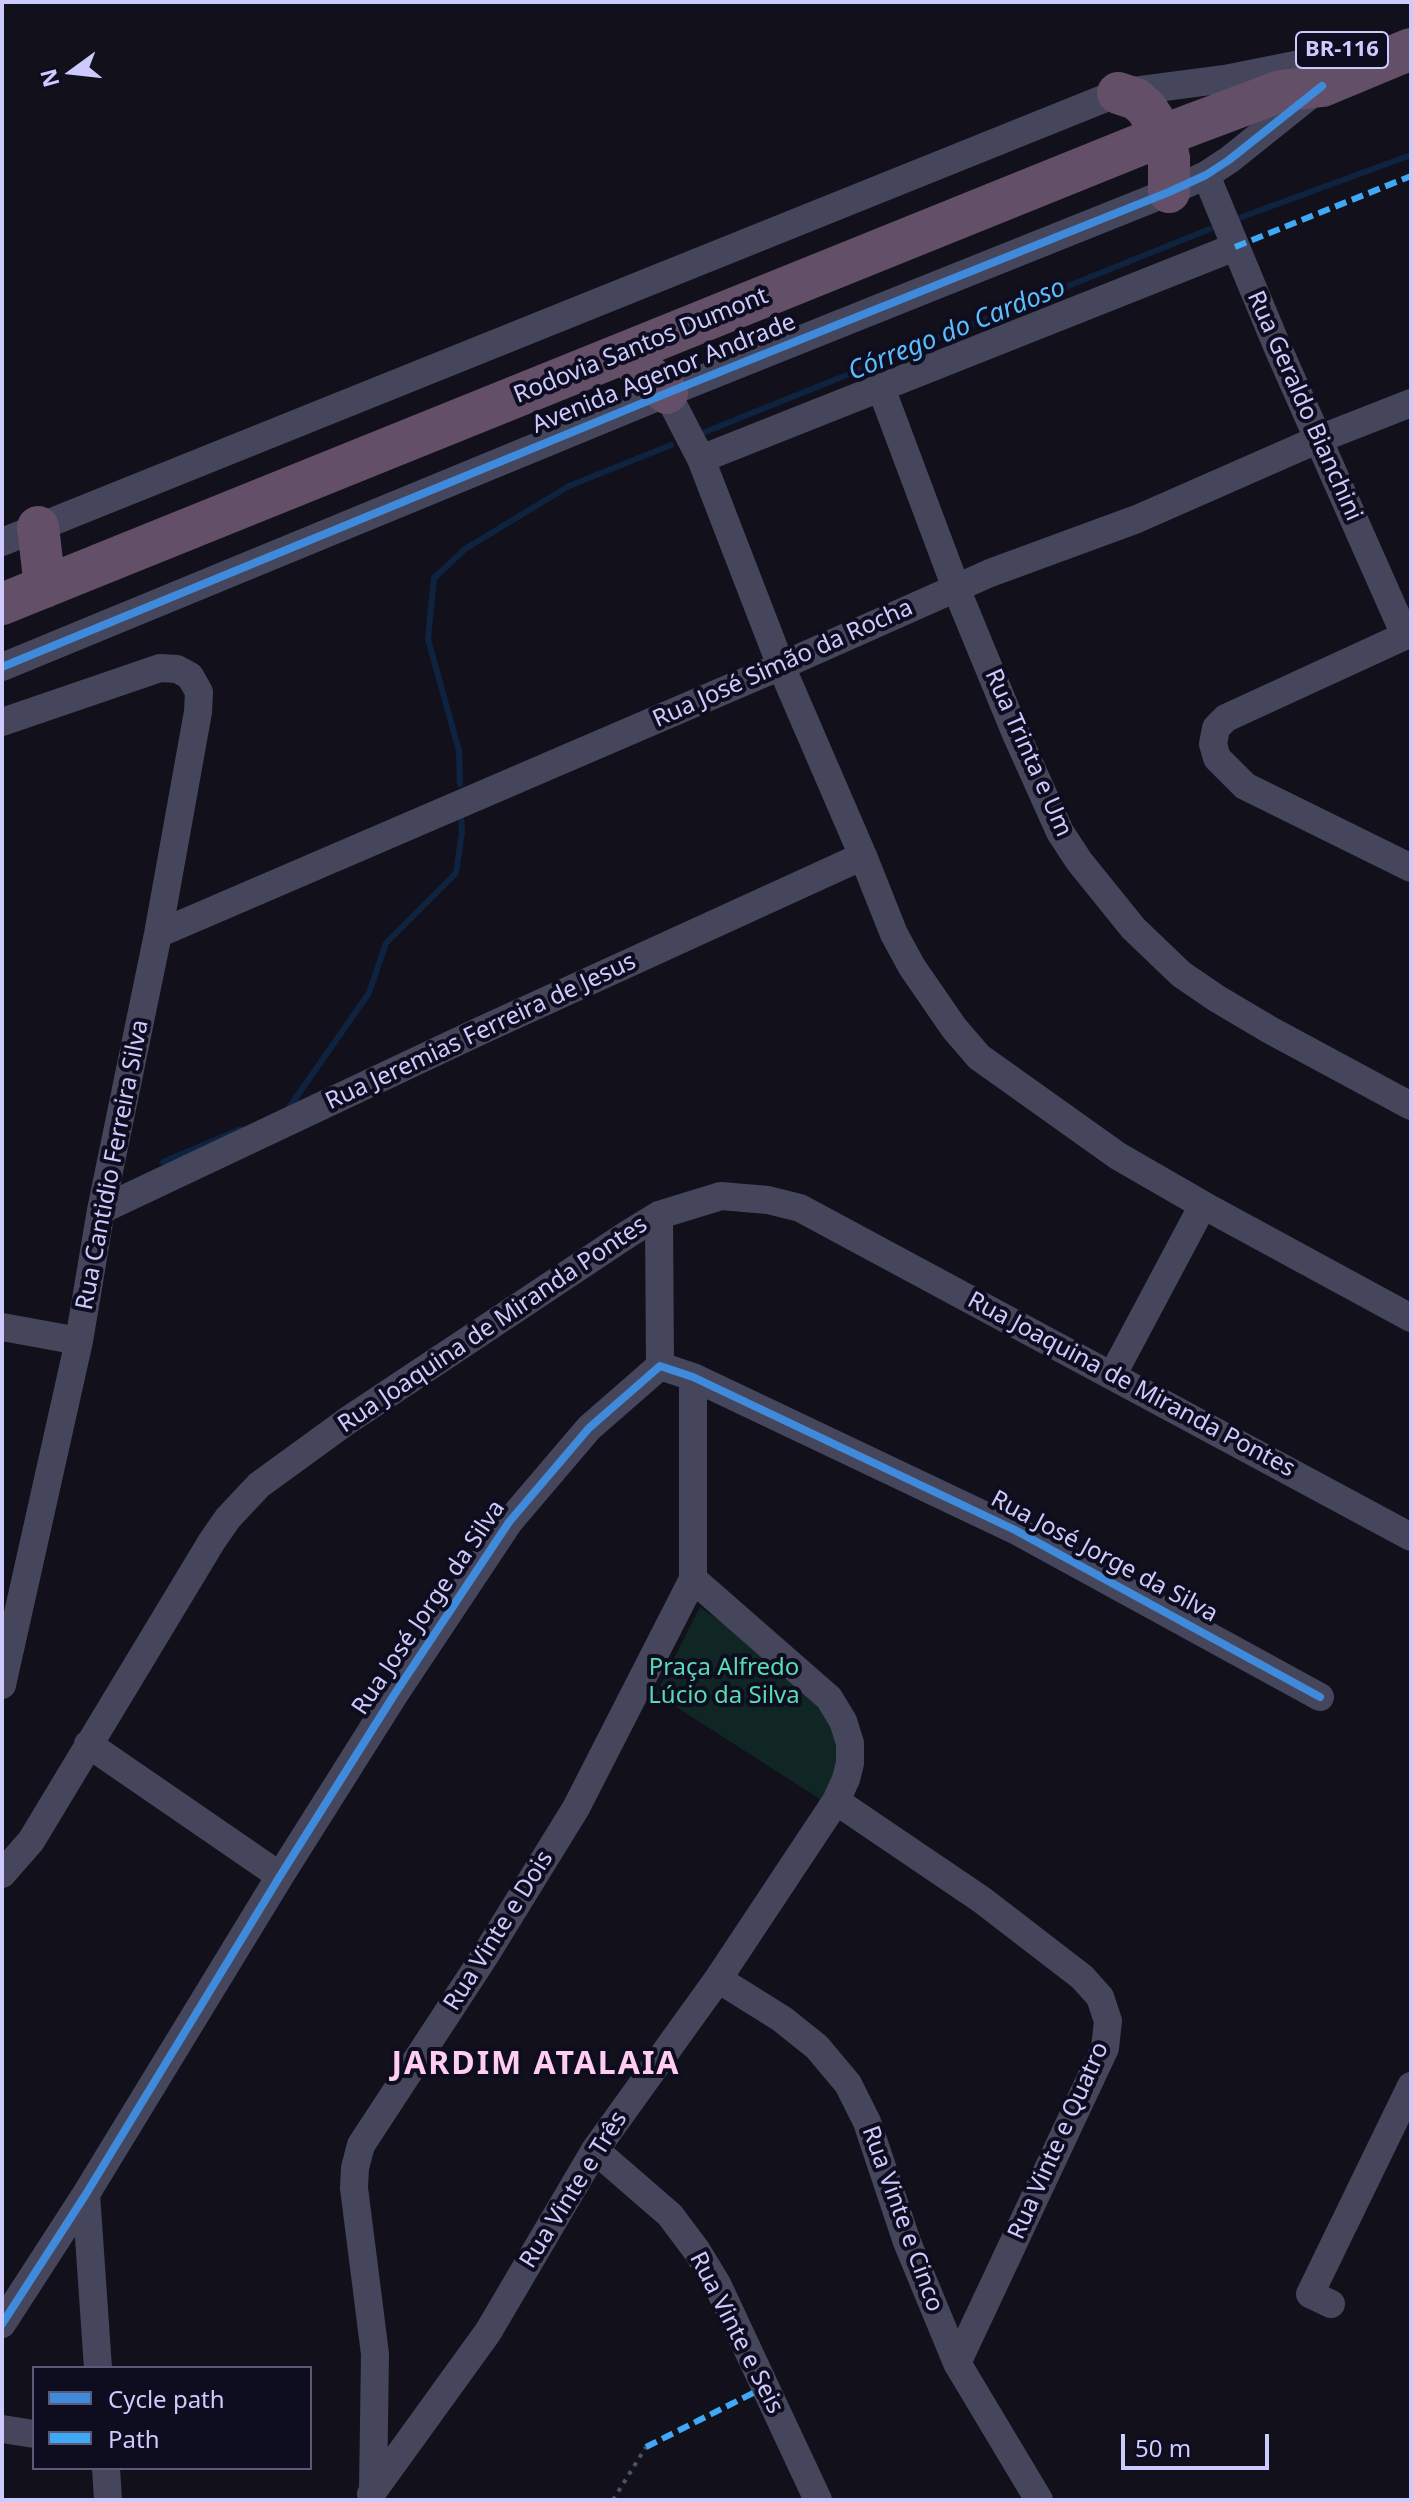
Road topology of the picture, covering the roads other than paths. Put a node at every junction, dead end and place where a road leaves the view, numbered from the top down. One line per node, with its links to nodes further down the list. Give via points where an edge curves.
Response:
1 (1411, 21): 3 (highway, Rodovia Santos Dumont / BR-116)
2 (1411, 49): 3 (highway, Rodovia Santos Dumont / BR-116)
3 (1319, 73): 4 (street); 5 (highway, Rodovia Santos Dumont / BR-116); 6 (street, Avenida Agenor Andrade, via 1229,160)
4 (1118, 93): 5 (highway, via 1146,108); 14 (street)
5 (1164, 135): 6 (highway, via 1170,166); 8 (highway, Rodovia Santos Dumont / BR-116)
6 (1187, 184): 7 (street, Rua Geraldo Bianchini); 10 (street, Avenida Agenor Andrade)
7 (1235, 247): 9 (street); 12 (street, Rua Geraldo Bianchini)
8 (624, 353): 10 (highway); 15 (highway, Rodovia Santos Dumont / BR-116)
9 (881, 388): 13 (street); 16 (street, Rua Trinta e Um)
10 (667, 393): 13 (street); 20 (street, Avenida Agenor Andrade)
11 (1411, 403): 12 (street, Rua José Simão da Rocha)
12 (1319, 439): 16 (street, Rua José Simão da Rocha, via 1137,519); 18 (street, Rua Geraldo Bianchini)
13 (701, 459): 19 (street)
14 (20, 534): 15 (highway)
15 (45, 587): 17 (highway, Rodovia Santos Dumont / BR-116)
16 (956, 588): 19 (street, Rua José Simão da Rocha); 25 (street, Rua Trinta e Um, via 1060,832 1133,928 1181,974 1216,998)
17 (2, 604)
18 (1408, 634): 23 (street, via 1226,718 1216,728 1213,744 1217,758 1245,786)
19 (781, 666): 22 (street); 24 (street, Rua José Simão da Rocha)
20 (2, 667)
21 (2, 722): 24 (street, Rua Cantidio Ferreira Silva, via 160,668 190,676 199,692 198,712)
22 (863, 856): 26 (street, via 912,967 979,1057 1118,1156); 27 (street, Rua Jeremias Ferreira de Jesus)
23 (1405, 859)
24 (158, 934): 27 (street, Rua Cantidio Ferreira Silva)
25 (1411, 1106)
26 (1203, 1205): 29 (street); 33 (street)
27 (101, 1210): 31 (street, Rua Cantidio Ferreira Silva)
28 (659, 1215): 32 (street); 33 (street, Rua Joaquina de Miranda Pontes, via 721,1196 800,1208); 39 (street, Rua Joaquina de Miranda Pontes, via 259,1485 212,1541)
29 (1411, 1318)
30 (2, 1327): 31 (street)
31 (79, 1341): 37 (street, Rua Cantidio Ferreira Silva)
32 (660, 1366): 34 (street, Rua José Jorge da Silva); 42 (street, Rua José Jorge da Silva, via 589,1428 509,1522)
33 (1112, 1376): 35 (street, Rua Joaquina de Miranda Pontes)
34 (693, 1377): 36 (street, Rua Vinte e Dois); 38 (street, Rua José Jorge da Silva, via 1015,1530)
35 (1411, 1537)
36 (693, 1579): 40 (street, via 829,1698 850,1743 850,1763); 54 (street, Rua Vinte e Dois, via 576,1808 361,2145 354,2188 375,2354)
37 (2, 1685)
38 (1320, 1697)
39 (88, 1744): 41 (street, Rua Joaquina de Miranda Pontes, via 31,1841); 42 (street)
40 (836, 1801): 43 (street, Rua Vinte e Três); 49 (street, Rua Vinte e Quatro, via 982,1900 1082,1977 1100,1997 1108,2021 1105,2048)
41 (2, 1874)
42 (280, 1876): 46 (street, Rua José Jorge da Silva)
43 (718, 1979): 45 (street, Rua Vinte e Três); 49 (street, Rua Vinte e Cinco, via 817,2047 848,2084)
44 (1411, 2086): 47 (street, via 1310,2294)
45 (595, 2150): 54 (street, Rua Vinte e Três, via 488,2332); 56 (street, Rua Vinte e Seis, via 670,2215 697,2251)
46 (86, 2194): 48 (street, Rua José Jorge da Silva); 50 (street)
47 (1331, 2304)
48 (2, 2324)
49 (957, 2363): 57 (street, Rua Vinte e Cinco)
50 (98, 2366)
51 (2, 2429): 52 (street)
52 (32, 2434)
53 (106, 2470): 55 (street)
54 (370, 2495)
55 (108, 2500)
56 (818, 2500)
57 (1039, 2500)

